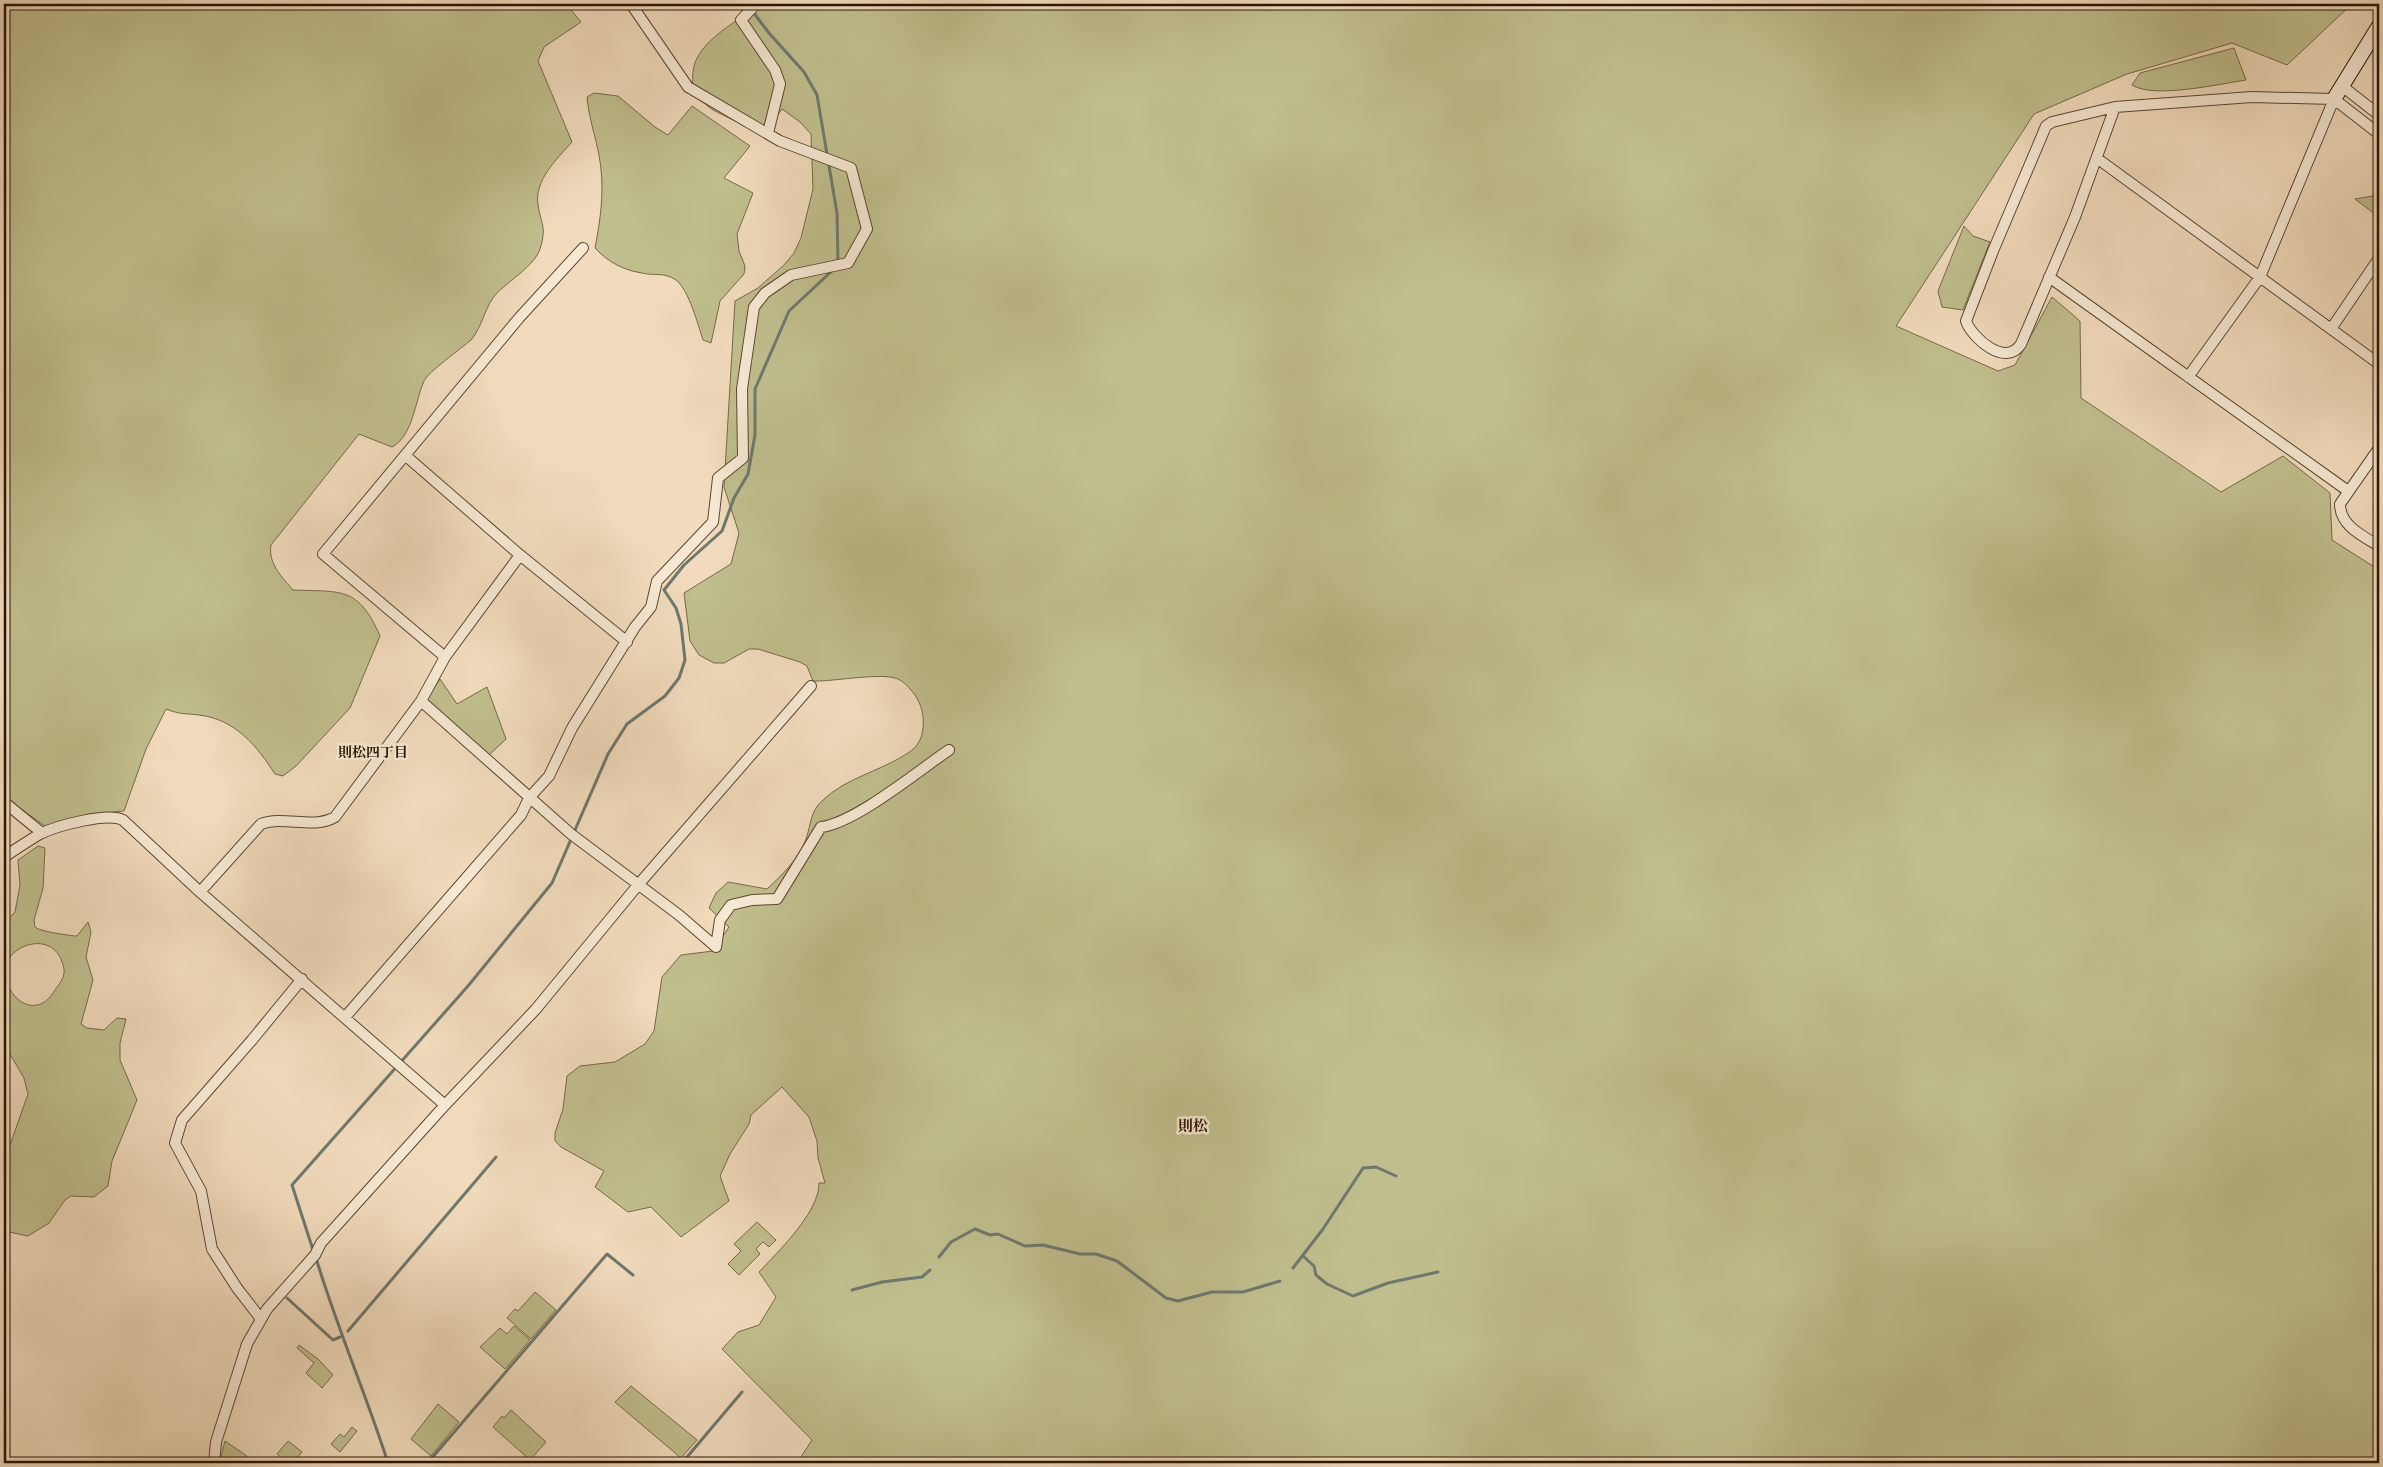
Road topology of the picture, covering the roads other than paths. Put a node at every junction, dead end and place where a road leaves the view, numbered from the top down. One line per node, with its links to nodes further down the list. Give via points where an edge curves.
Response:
1 (632, 4): 8 (street, via 688,86)
2 (756, 4): 8 (street, via 741,20 775,70 780,84)
3 (2379, 26): 4 (street)
4 (2342, 86): 5 (street); 7 (street)
5 (2334, 99): 6 (street, via 2252,97); 9 (street); 14 (street)
6 (2115, 108): 10 (street); 13 (street, via 2046,126 1967,318 1971,332 1995,351 2007,352 2018,348)
7 (2378, 110)
8 (768, 133): 23 (street, via 806,153 851,168 867,229 848,264 791,275 765,293 754,307 742,389 743,458 718,478 713,522 657,581 651,607)
9 (2379, 134)
10 (2098, 159): 13 (street); 14 (street)
11 (583, 248): 19 (street, via 519,318)
12 (2379, 258): 15 (street)
13 (2050, 277): 17 (street)
14 (2260, 277): 15 (street); 17 (street)
15 (2331, 330): 16 (street)
16 (2379, 364)
17 (2188, 377): 20 (street)
18 (2379, 448): 20 (street)
19 (406, 456): 22 (street); 24 (street, via 323,554)
20 (2348, 491): 21 (street, via 2340,504 2342,516 2351,528)
21 (2379, 546)
22 (520, 555): 23 (street); 24 (street)
23 (627, 642): 28 (street, via 572,728 549,776)
24 (445, 657): 26 (street)
25 (811, 686): 32 (street)
26 (421, 701): 28 (street); 33 (street, via 335,817 320,822 261,824)
27 (948, 750): 32 (street, via 861,811 833,826 821,827 778,899 731,905 720,920 716,947)
28 (529, 798): 32 (street); 35 (street, via 515,822)
29 (4, 802): 30 (street)
30 (42, 833): 31 (street); 33 (street, via 98,818 116,817)
31 (4, 857)
32 (638, 885): 36 (street, via 536,1010)
33 (200, 892): 34 (street)
34 (302, 979): 35 (street); 37 (street, via 182,1120 175,1143 201,1191 212,1249)
35 (346, 1016): 36 (street)
36 (446, 1105): 37 (street, via 321,1244 266,1309)
37 (262, 1319): 38 (street, via 242,1354 216,1442)
38 (214, 1463)

